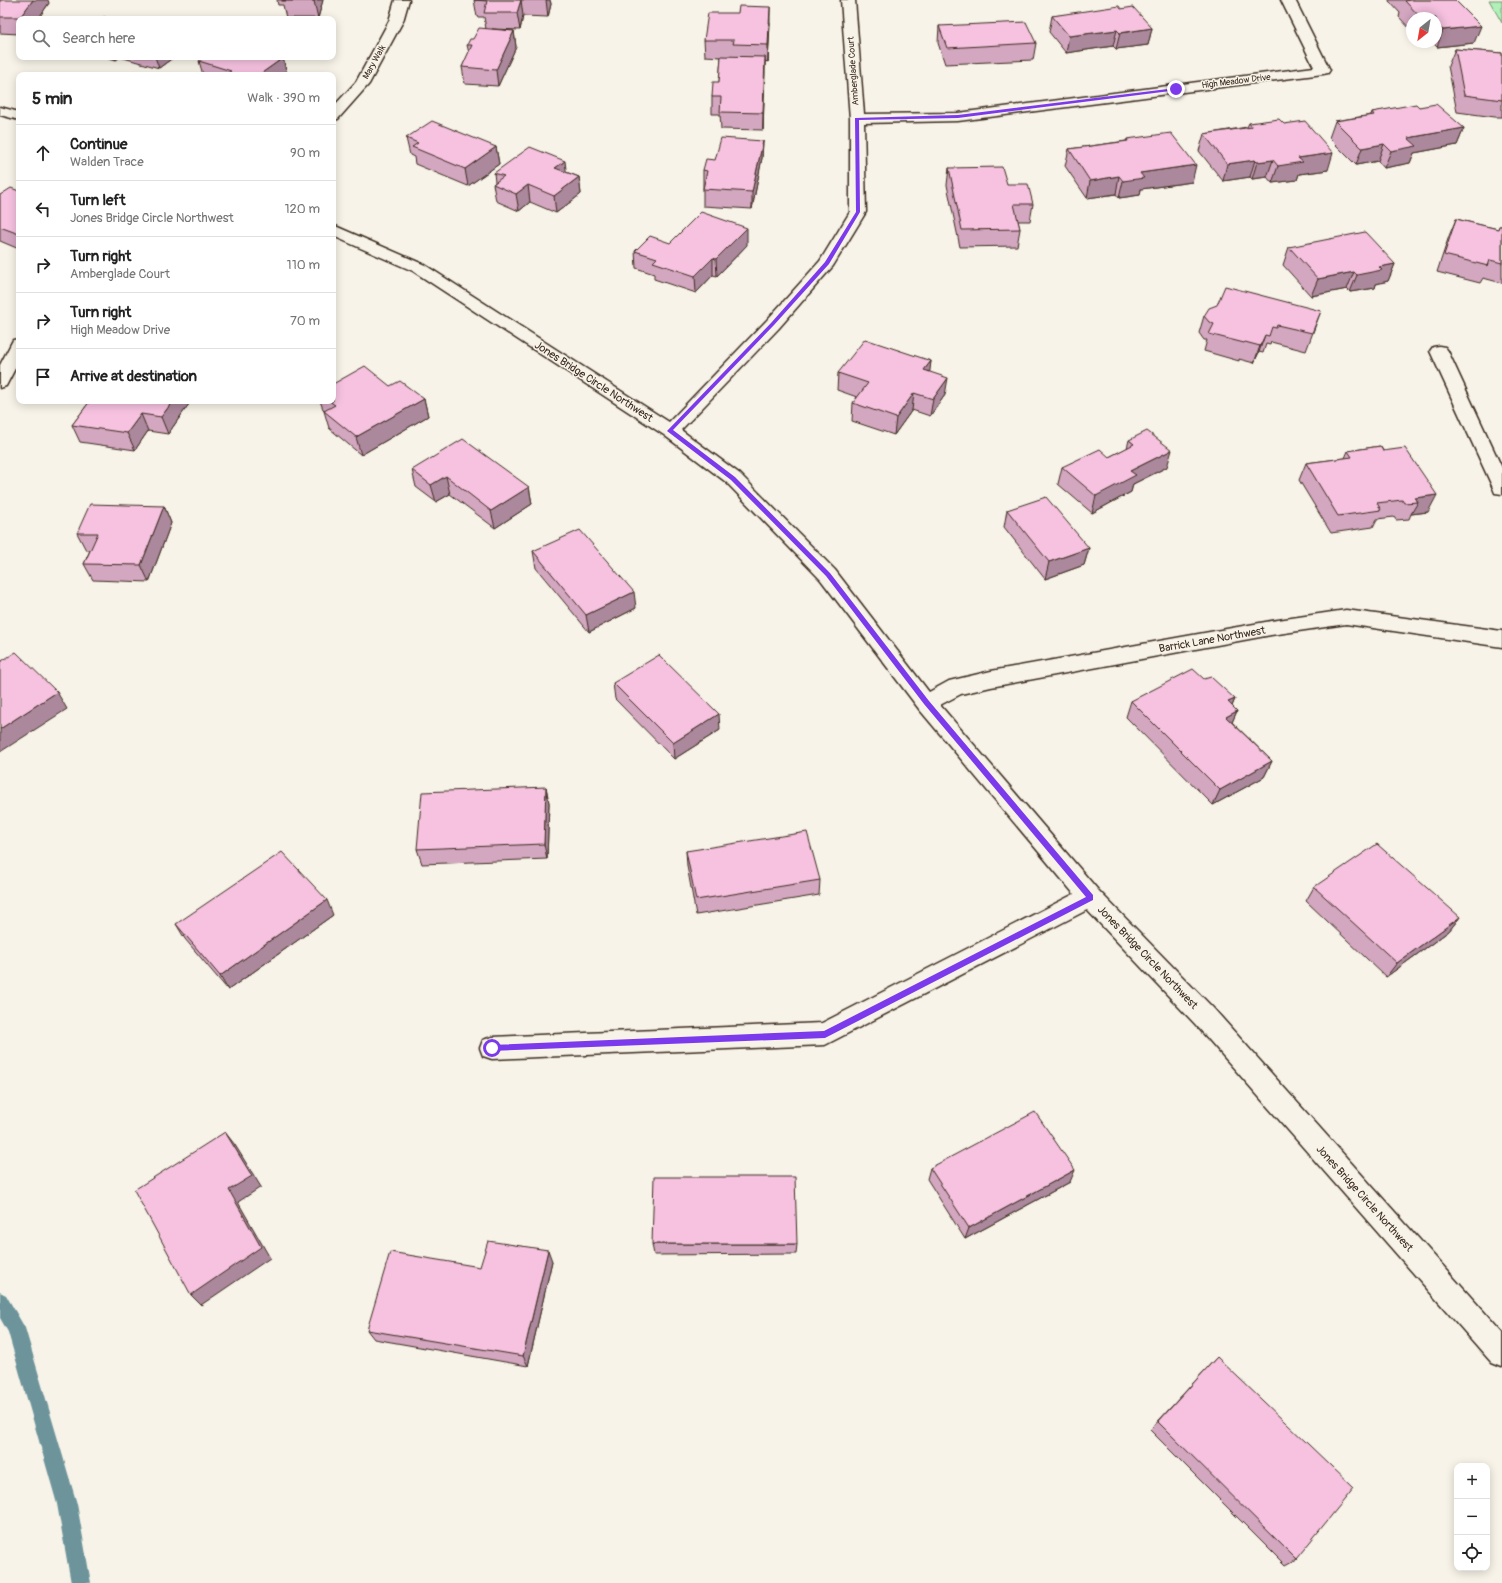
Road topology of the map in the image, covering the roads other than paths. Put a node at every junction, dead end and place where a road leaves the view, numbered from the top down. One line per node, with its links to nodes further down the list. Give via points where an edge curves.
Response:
1 (402, 0): 5 (street, Mary Walk, via 396,21 362,84)
2 (848, 0): 7 (street, Amberglade Court)
3 (1288, 0): 7 (street, High Meadow Drive, via 1323,70 958,117)
4 (0, 112): 6 (street)
5 (336, 113)
6 (16, 115)
7 (857, 119): 12 (street, Amberglade Court, via 858,212 827,263)
8 (336, 231): 12 (street, Jones Bridge Circle Northwest, via 419,268)
9 (16, 350): 11 (street)
10 (1439, 351): 13 (street)
11 (0, 382)
12 (670, 431): 15 (street, Jones Bridge Circle Northwest, via 733,478 828,575)
13 (1502, 488)
14 (1502, 639): 15 (street, Barrick Lane Northwest, via 1346,617 1271,628 991,679 956,687)
15 (926, 702): 16 (street, Jones Bridge Circle Northwest)
16 (1090, 898): 17 (street, via 825,1034); 18 (street, Jones Bridge Circle Northwest, via 1205,1017)
17 (492, 1048)
18 (1502, 1353)

